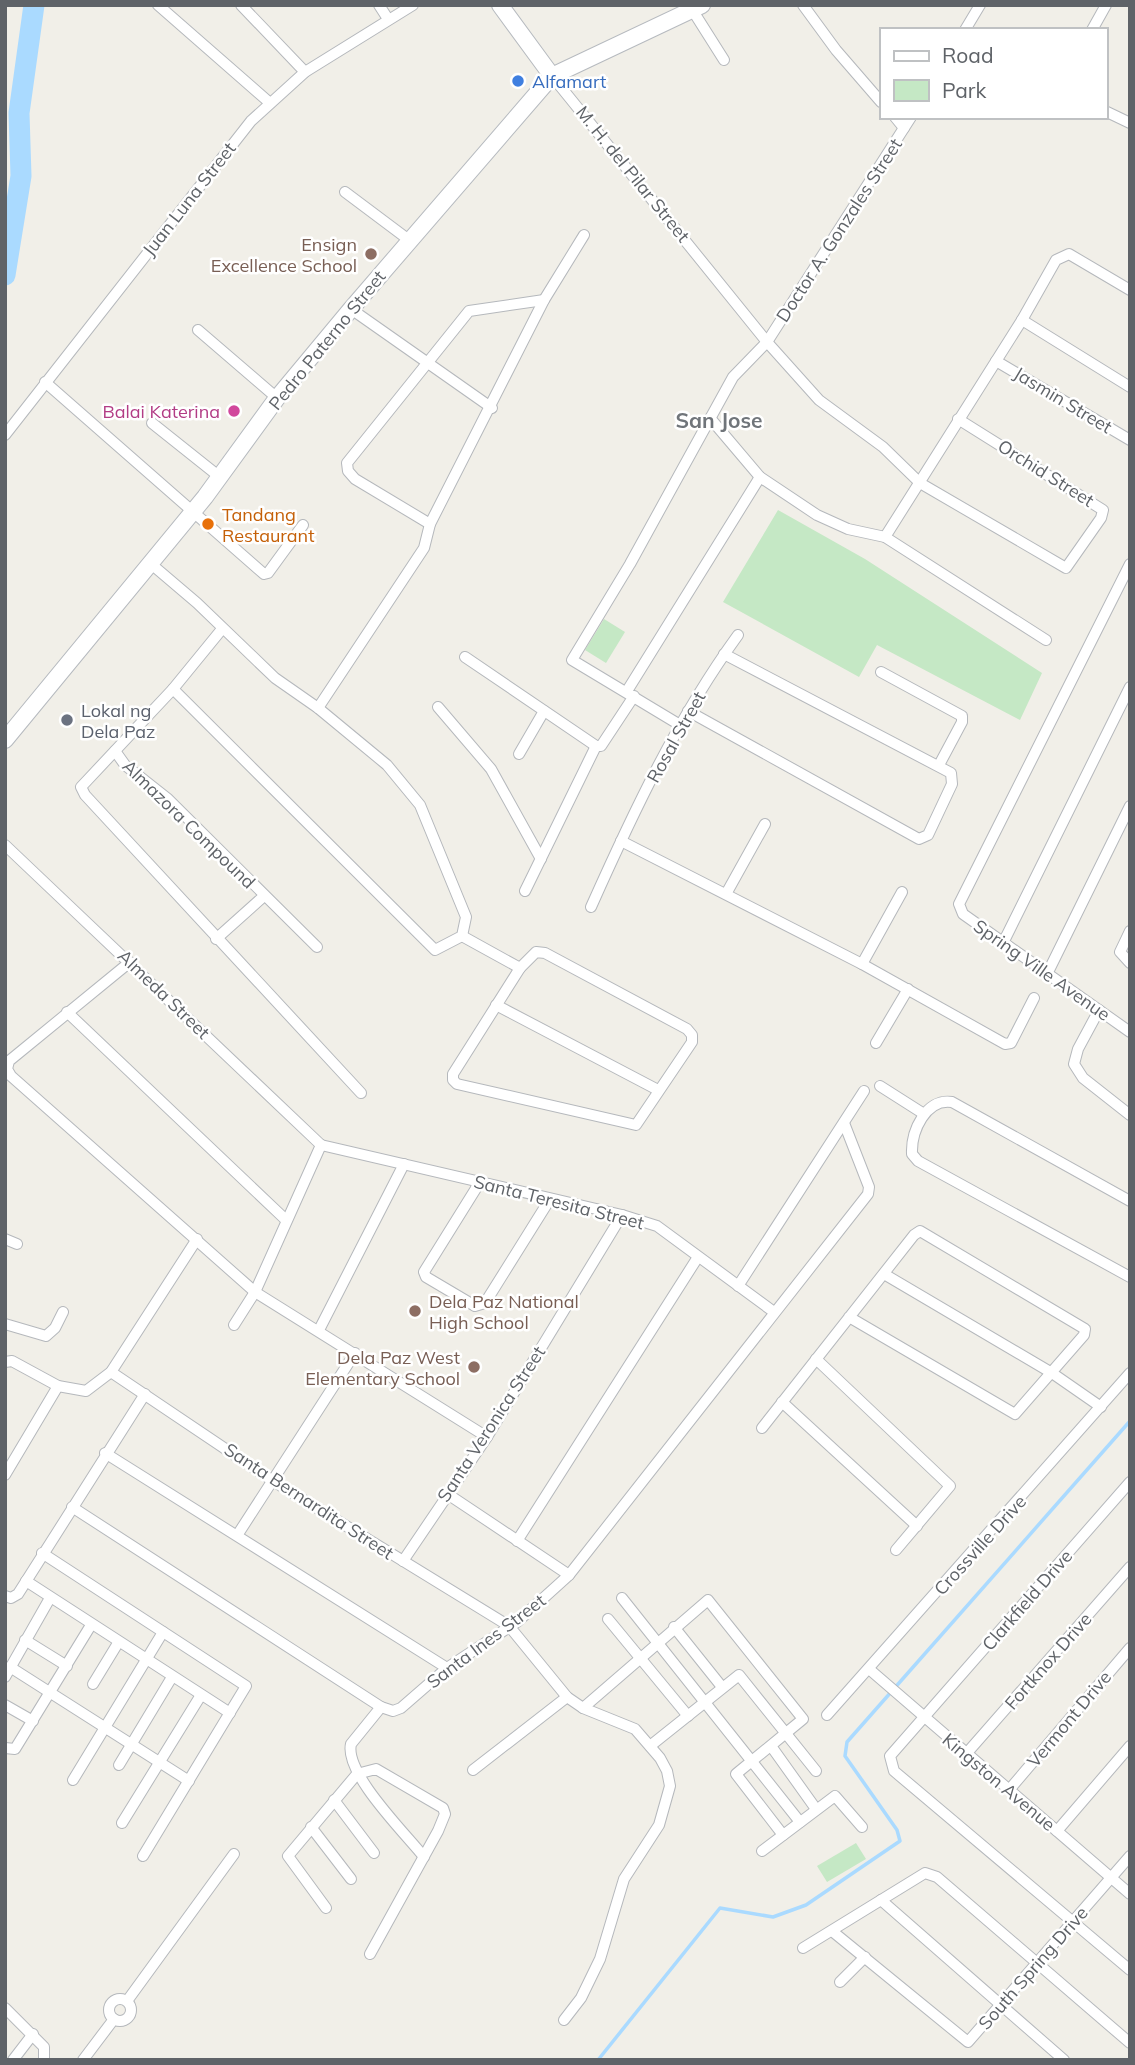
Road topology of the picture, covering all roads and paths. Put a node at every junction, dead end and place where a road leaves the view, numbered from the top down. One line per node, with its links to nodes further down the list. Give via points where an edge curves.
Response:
1 (158, 5): 17 (street)
2 (241, 5): 14 (street)
3 (379, 5): 10 (street)
4 (413, 5): 10 (street, Juan Luna Street)
5 (500, 5): 15 (street, M. H. del Pilar Street)
6 (803, 5): 16 (street)
7 (980, 5): 11 (street)
8 (1106, 5): 12 (street)
9 (698, 8): 13 (street); 15 (street, Pedro Paterno Street)
10 (388, 19): 14 (street, Juan Luna Street)
11 (966, 28)
12 (1092, 28)
13 (724, 60)
14 (305, 72): 17 (street, Juan Luna Street)
15 (552, 76): 25 (street, Pedro Paterno Street); 31 (street, M. H. del Pilar Street)
16 (880, 101)
17 (270, 103): 34 (street, Juan Luna Street, via 239,135)
18 (1107, 112): 21 (street)
19 (897, 119): 22 (street)
20 (910, 119): 22 (street, Doctor A. Gonzales Street)
21 (1130, 124)
22 (904, 128): 31 (street, Doctor A. Gonzales Street)
23 (345, 192): 25 (street)
24 (584, 235): 27 (street)
25 (409, 240): 28 (street, Pedro Paterno Street)
26 (1130, 290): 29 (street, via 1069,254 1062,255)
27 (544, 300): 33 (street, via 469,312); 37 (street)
28 (351, 309): 33 (street); 36 (street, Pedro Paterno Street)
29 (1023, 320): 32 (street); 35 (street)
30 (198, 330): 36 (street)
31 (767, 342): 38 (street, Doctor A. Gonzales Street, via 733,377); 45 (street, M. H. del Pilar Street, via 819,400 883,447)
32 (996, 361): 39 (street); 42 (street, Jasmin Street)
33 (426, 363): 37 (street); 47 (street, via 347,463 355,479)
34 (45, 382): 41 (street, Juan Luna Street); 46 (street)
35 (1130, 387)
36 (277, 398): 44 (street, Pedro Paterno Street)
37 (492, 408): 47 (street)
38 (710, 418): 43 (street); 61 (street, Doctor A. Gonzales Street, via 572,660)
39 (958, 419): 45 (street); 52 (street, Orchid Street, via 1103,510 1072,561 1066,568)
40 (152, 423): 44 (street)
41 (5, 435)
42 (1130, 440)
43 (760, 477): 49 (street, via 817,515 848,529); 61 (street)
44 (220, 478): 46 (street, Pedro Paterno Street)
45 (920, 483): 49 (street); 52 (street, M. H. del Pilar Street)
46 (193, 512): 48 (street, via 264,574); 50 (street, Pedro Paterno Street)
47 (430, 524): 63 (street, via 424,548)
48 (303, 526)
49 (885, 537): 55 (street)
50 (150, 563): 53 (street); 67 (street, Pedro Paterno Street)
51 (1130, 564): 85 (street, Spring Ville Avenue, via 959,904 962,914)
52 (1060, 567)
53 (222, 629): 60 (street); 63 (street, via 275,678)
54 (738, 635): 56 (street, Rosal Street)
55 (1046, 640)
56 (724, 654): 65 (street, Rosal Street); 71 (street)
57 (465, 657): 64 (street)
58 (881, 672): 71 (street, via 962,716)
59 (1130, 687): 85 (street)
60 (173, 689): 69 (street); 83 (street, via 435,950)
61 (631, 693): 66 (street); 68 (street, via 601,746)
62 (438, 707): 76 (street, via 491,769)
63 (318, 708): 83 (street, via 387,765 420,805 466,917)
64 (544, 711): 68 (street); 70 (street)
65 (688, 711): 66 (street, Rosal Street); 71 (street, via 919,839 928,835 951,784 951,773)
66 (680, 725): 74 (street, Rosal Street)
67 (5, 740)
68 (596, 746): 76 (street)
69 (115, 751): 80 (street, Almazora Compound); 84 (street, via 86,778 81,787 85,795)
70 (519, 754)
71 (939, 765)
72 (1130, 806): 91 (street)
73 (765, 824): 79 (street)
74 (621, 841): 79 (street); 81 (street, Rosal Street)
75 (5, 845): 87 (street, Almeda Street)
76 (541, 859): 77 (street)
77 (526, 891)
78 (902, 892): 89 (street)
79 (726, 894): 89 (street)
80 (264, 896): 84 (street, Almazora Compound); 86 (street, Almazora Compound)
81 (591, 907)
82 (1130, 931): 88 (street, via 1120,952)
83 (462, 936): 90 (street)
84 (216, 939): 102 (street)
85 (1003, 943): 91 (street, Spring Ville Avenue)
86 (317, 947)
87 (131, 962): 96 (street); 106 (street, Almeda Street)
88 (1130, 963)
89 (862, 964): 92 (street)
90 (520, 968): 94 (street); 100 (street, via 536,952 545,953 687,1029 692,1042)
91 (1048, 972): 95 (street, Spring Ville Avenue)
92 (908, 989): 93 (street, via 1009,1045); 98 (street)
93 (1034, 998)
94 (496, 1005): 100 (street); 100 (street, via 453,1074 457,1084 636,1125)
95 (1099, 1010): 97 (street, Spring Ville Avenue); 104 (street, via 1074,1064 1083,1078)
96 (68, 1012): 112 (street); 114 (street, via 9,1061 7,1069)
97 (1130, 1032)
98 (876, 1043)
99 (880, 1086): 103 (street)
100 (658, 1090)
101 (864, 1091): 105 (street)
102 (361, 1093)
103 (925, 1114): 110 (street, via 932,1104 952,1102); 118 (street, via 911,1145 918,1161)
104 (1130, 1115)
105 (844, 1124): 119 (street); 122 (street, Santa Ines Street, via 868,1194)
106 (321, 1145): 107 (street, Santa Teresita Street); 112 (street)
107 (404, 1164): 108 (street, Santa Teresita Street); 126 (street)
108 (480, 1182): 109 (street, Santa Teresita Street); 109 (street, via 424,1272 426,1278 475,1306 485,1303)
109 (550, 1199): 111 (street, Santa Teresita Street)
110 (1130, 1201)
111 (622, 1215): 116 (street, Santa Teresita Street, via 657,1226); 138 (street, Santa Veronica Street)
112 (286, 1220): 120 (street)
113 (5, 1239): 115 (street)
114 (197, 1239): 120 (street); 130 (street)
115 (17, 1244)
116 (698, 1257): 119 (street, Santa Teresita Street); 147 (street)
117 (884, 1274): 123 (street); 131 (street); 131 (street, via 920,1231 940,1240 1083,1325 1084,1335)
118 (1130, 1277)
119 (738, 1286): 122 (street, Santa Teresita Street)
120 (255, 1292): 125 (street); 126 (street)
121 (63, 1312): 124 (street, via 46,1336)
122 (774, 1312): 152 (street, Santa Ines Street)
123 (849, 1317): 128 (street); 131 (street, via 1010,1413 1019,1411)
124 (5, 1324)
125 (234, 1325)
126 (319, 1330): 127 (street)
127 (355, 1353): 138 (street); 141 (street)
128 (816, 1359): 135 (street); 145 (street, via 950,1486)
129 (5, 1362): 133 (street)
130 (111, 1372): 133 (street, via 86,1391); 134 (street, Santa Bernardita Street)
131 (1052, 1373): 136 (street)
132 (1130, 1373): 136 (street, Crossville Drive)
133 (58, 1385): 140 (street)
134 (145, 1394): 139 (street); 141 (street, Santa Bernardita Street)
135 (782, 1402): 137 (street); 145 (street)
136 (1101, 1407): 170 (street, Crossville Drive)
137 (762, 1428)
138 (486, 1437): 143 (street, Santa Veronica Street)
139 (105, 1453): 144 (street); 146 (street)
140 (5, 1475)
141 (273, 1481): 146 (street); 150 (street, Santa Bernardita Street)
142 (1130, 1482): 185 (street, Clarkfield Drive)
143 (446, 1493): 147 (street); 150 (street, Santa Veronica Street)
144 (72, 1507): 149 (street); 180 (street)
145 (917, 1526): 148 (street)
146 (238, 1534): 169 (street)
147 (517, 1541): 152 (street)
148 (896, 1550)
149 (42, 1553): 153 (street); 161 (street)
150 (403, 1561): 159 (street, Santa Bernardita Street)
151 (1130, 1567): 194 (street, Fortknox Drive)
152 (569, 1575): 159 (street, Santa Ines Street)
153 (26, 1581): 154 (street, via 16,1597); 155 (street)
154 (5, 1596)
155 (50, 1598): 158 (street); 162 (street)
156 (622, 1598): 164 (street)
157 (608, 1619): 166 (street)
158 (92, 1625): 163 (street); 168 (street)
159 (509, 1626): 169 (street, Santa Ines Street); 177 (street, Santa Bernardita Street)
160 (674, 1627): 164 (street); 174 (street); 188 (street, via 708,1600 803,1719)
161 (163, 1632): 167 (street); 182 (street, via 245,1685)
162 (25, 1640): 168 (street); 171 (street)
163 (118, 1643): 167 (street); 173 (street)
164 (657, 1643): 166 (street); 178 (street)
165 (1130, 1648): 203 (street, Vermont Drive)
166 (639, 1658): 181 (street); 184 (street)
167 (146, 1661): 172 (street); 187 (street)
168 (66, 1666): 175 (street)
169 (447, 1668): 180 (street, Santa Ines Street, via 401,1708)
170 (870, 1670): 183 (street, Crossville Drive); 185 (street, Kingston Avenue)
171 (8, 1672): 175 (street)
172 (172, 1677): 176 (street); 189 (street)
173 (93, 1684)
174 (722, 1687): 178 (street); 188 (street, via 741,1676)
175 (50, 1693): 186 (street); 187 (street)
176 (201, 1695): 182 (street); 196 (street)
177 (568, 1697): 181 (street, Santa Bernardita Street); 198 (street)
178 (705, 1701): 184 (street); 195 (street)
179 (5, 1704): 186 (street)
180 (382, 1707): 200 (street, via 351,1744)
181 (583, 1708): 190 (street, Santa Bernardita Street, via 635,1729)
182 (230, 1713): 202 (street)
183 (827, 1715)
184 (688, 1716): 190 (street)
185 (924, 1718): 194 (street, Kingston Avenue); 223 (street, Clarkfield Drive, via 890,1756 894,1771)
186 (33, 1721): 193 (street, via 15,1749)
187 (106, 1728): 189 (street); 201 (street)
188 (786, 1733): 191 (street); 199 (street)
189 (132, 1744): 196 (street); 197 (street)
190 (650, 1746): 233 (street, Santa Bernardita Street, via 667,1771 670,1786 659,1825 624,1879 600,1959)
191 (771, 1746): 195 (street); 205 (street)
192 (1130, 1746): 210 (street)
193 (5, 1748)
194 (966, 1754): 203 (street, Kingston Avenue)
195 (751, 1761): 206 (street); 211 (street, via 737,1777)
196 (160, 1762): 202 (street); 207 (street)
197 (120, 1765)
198 (473, 1770)
199 (816, 1771)
200 (356, 1774): 204 (street); 217 (street); 217 (street, via 376,1769 443,1808 445,1814)
201 (73, 1780)
202 (189, 1781): 215 (street)
203 (1009, 1790): 210 (street, Kingston Avenue)
204 (334, 1800): 208 (street); 213 (street)
205 (816, 1809): 206 (street); 209 (street, via 835,1796)
206 (800, 1822): 211 (street)
207 (122, 1823)
208 (311, 1827): 219 (street); 222 (street, via 288,1856)
209 (862, 1827)
210 (1057, 1831): 218 (street, Kingston Avenue)
211 (783, 1835): 212 (street)
212 (762, 1851)
213 (374, 1853)
214 (234, 1854): 238 (street, via 127,2001 129,2016 122,2021 114,2019)
215 (143, 1856)
216 (1130, 1856): 218 (street, South Spring Drive)
217 (424, 1857): 226 (street)
218 (1112, 1877): 220 (street, Kingston Avenue); 223 (street, South Spring Drive)
219 (351, 1879)
220 (1130, 1894)
221 (881, 1900): 224 (street); 228 (street, via 925,1873 937,1877); 231 (street)
222 (326, 1908)
223 (1073, 1921): 228 (street, South Spring Drive); 229 (street)
224 (832, 1931): 225 (street); 227 (street, South Spring Drive)
225 (803, 1948)
226 (370, 1954)
227 (864, 1957): 230 (street); 231 (street, South Spring Drive, via 968,2042)
228 (1036, 1962): 231 (street, South Spring Drive); 235 (street)
229 (1130, 1970)
230 (839, 1982)
231 (1001, 2003): 239 (street)
232 (5, 2008): 234 (street)
233 (564, 2020)
234 (33, 2034): 236 (street); 237 (street, via 44,2048)
235 (1130, 2043)
236 (13, 2060)
237 (44, 2060)
238 (83, 2060)
239 (1064, 2060)

